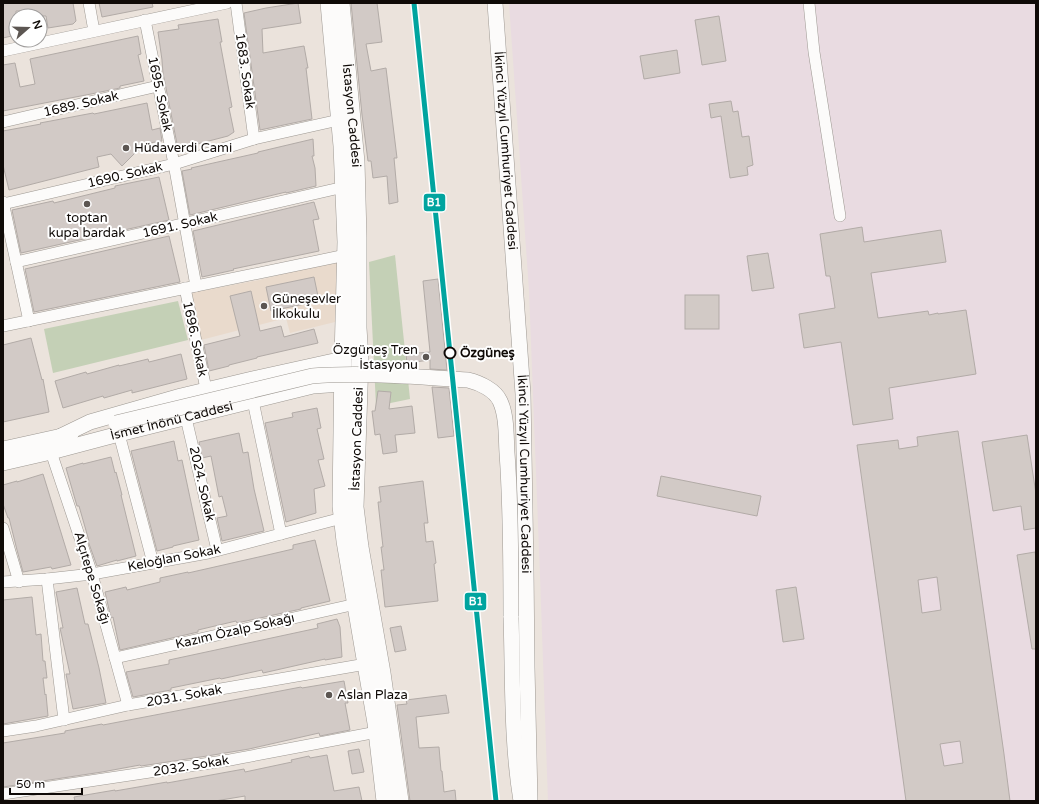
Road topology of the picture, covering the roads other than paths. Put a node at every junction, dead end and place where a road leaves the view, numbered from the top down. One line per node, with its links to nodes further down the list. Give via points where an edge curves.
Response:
1 (89, 3): 9 (street)
2 (227, 3): 8 (street)
3 (236, 3): 14 (street, 1683. Sokak)
4 (328, 3): 12 (main road, İstasyon Caddesi)
5 (341, 3): 26 (main road, İstasyon Caddesi, via 356,162)
6 (495, 3): 56 (main road, İkinci Yüzyıl Cumhuriyet Caddesi, via 523,394)
7 (809, 3): 18 (street, via 814,52)
8 (145, 20): 9 (street); 11 (street, 1695. Sokak)
9 (94, 31): 10 (street)
10 (3, 51)
11 (158, 86): 13 (street, 1689. Sokak); 15 (street, 1695. Sokak)
12 (339, 120): 14 (street, 1690. Sokak); 16 (main road, İstasyon Caddesi)
13 (3, 122)
14 (254, 139): 15 (street, 1690. Sokak)
15 (174, 164): 17 (street, 1690. Sokak); 19 (street, 1695. Sokak)
16 (344, 188): 19 (street, 1691. Sokak); 20 (main road, İstasyon Caddesi)
17 (3, 203): 21 (street)
18 (840, 216)
19 (185, 224): 21 (street, 1691. Sokak); 22 (street, 1695. Sokak)
20 (346, 255): 22 (street); 25 (main road, İstasyon Caddesi)
21 (16, 262): 23 (street)
22 (190, 287): 23 (street); 28 (street, 1696. Sokak)
23 (29, 321): 24 (street)
24 (3, 326)
25 (343, 359): 26 (main road); 27 (main road, İstasyon Caddesi); 28 (main road, İsmet İnönü Caddesi)
26 (360, 359): 27 (main road, İstasyon Caddesi)
27 (351, 384): 29 (main road, İsmet İnönü Caddesi, via 314,386); 36 (main road, İstasyon Caddesi); 54 (main road, İstasyon Caddesi, via 355,507)
28 (206, 389): 32 (main road, İsmet İnönü Caddesi, via 90,422)
29 (253, 401): 30 (main road, İsmet İnönü Caddesi); 38 (street)
30 (186, 418): 31 (main road, İsmet İnönü Caddesi); 39 (street, 2024. Sokak)
31 (118, 428): 32 (main road, İsmet İnönü Caddesi); 34 (main road, İsmet İnönü Caddesi); 40 (street); 55 (main road, bridge, via 312,376 384,375 468,380 493,391 502,406 508,467 514,733)
32 (61, 436): 33 (main road, İsmet İnönü Caddesi)
33 (3, 449)
34 (51, 452): 35 (main road, İsmet İnönü Caddesi); 41 (street, Alçıtepe Sokağı)
35 (3, 463)
36 (342, 518): 38 (street, Keloğlan Sokak); 45 (main road, İstasyon Caddesi)
37 (3, 528): 44 (street)
38 (281, 534): 39 (street, Keloğlan Sokak)
39 (218, 550): 40 (street, Keloğlan Sokak)
40 (153, 563): 41 (street, Keloğlan Sokak)
41 (92, 574): 42 (street, Keloğlan Sokak); 46 (street, Alçıtepe Sokağı)
42 (47, 580): 44 (street, Keloğlan Sokak); 49 (street)
43 (3, 582): 44 (street, Keloğlan Sokak)
44 (19, 582)
45 (356, 604): 46 (street, Kazım Özalp Sokağı); 47 (main road, İstasyon Caddesi)
46 (115, 658): 48 (street, Alçıtepe Sokağı)
47 (366, 664): 48 (street, 2031. Sokak); 51 (main road, İstasyon Caddesi)
48 (128, 705): 49 (street, 2031. Sokak)
49 (64, 720): 50 (street, 2031. Sokak)
50 (3, 731)
51 (377, 732): 52 (street, 2032. Sokak, via 230,760); 53 (main road, İstasyon Caddesi)
52 (3, 794)
53 (386, 801)
54 (400, 801)
55 (521, 801)
56 (530, 801)

